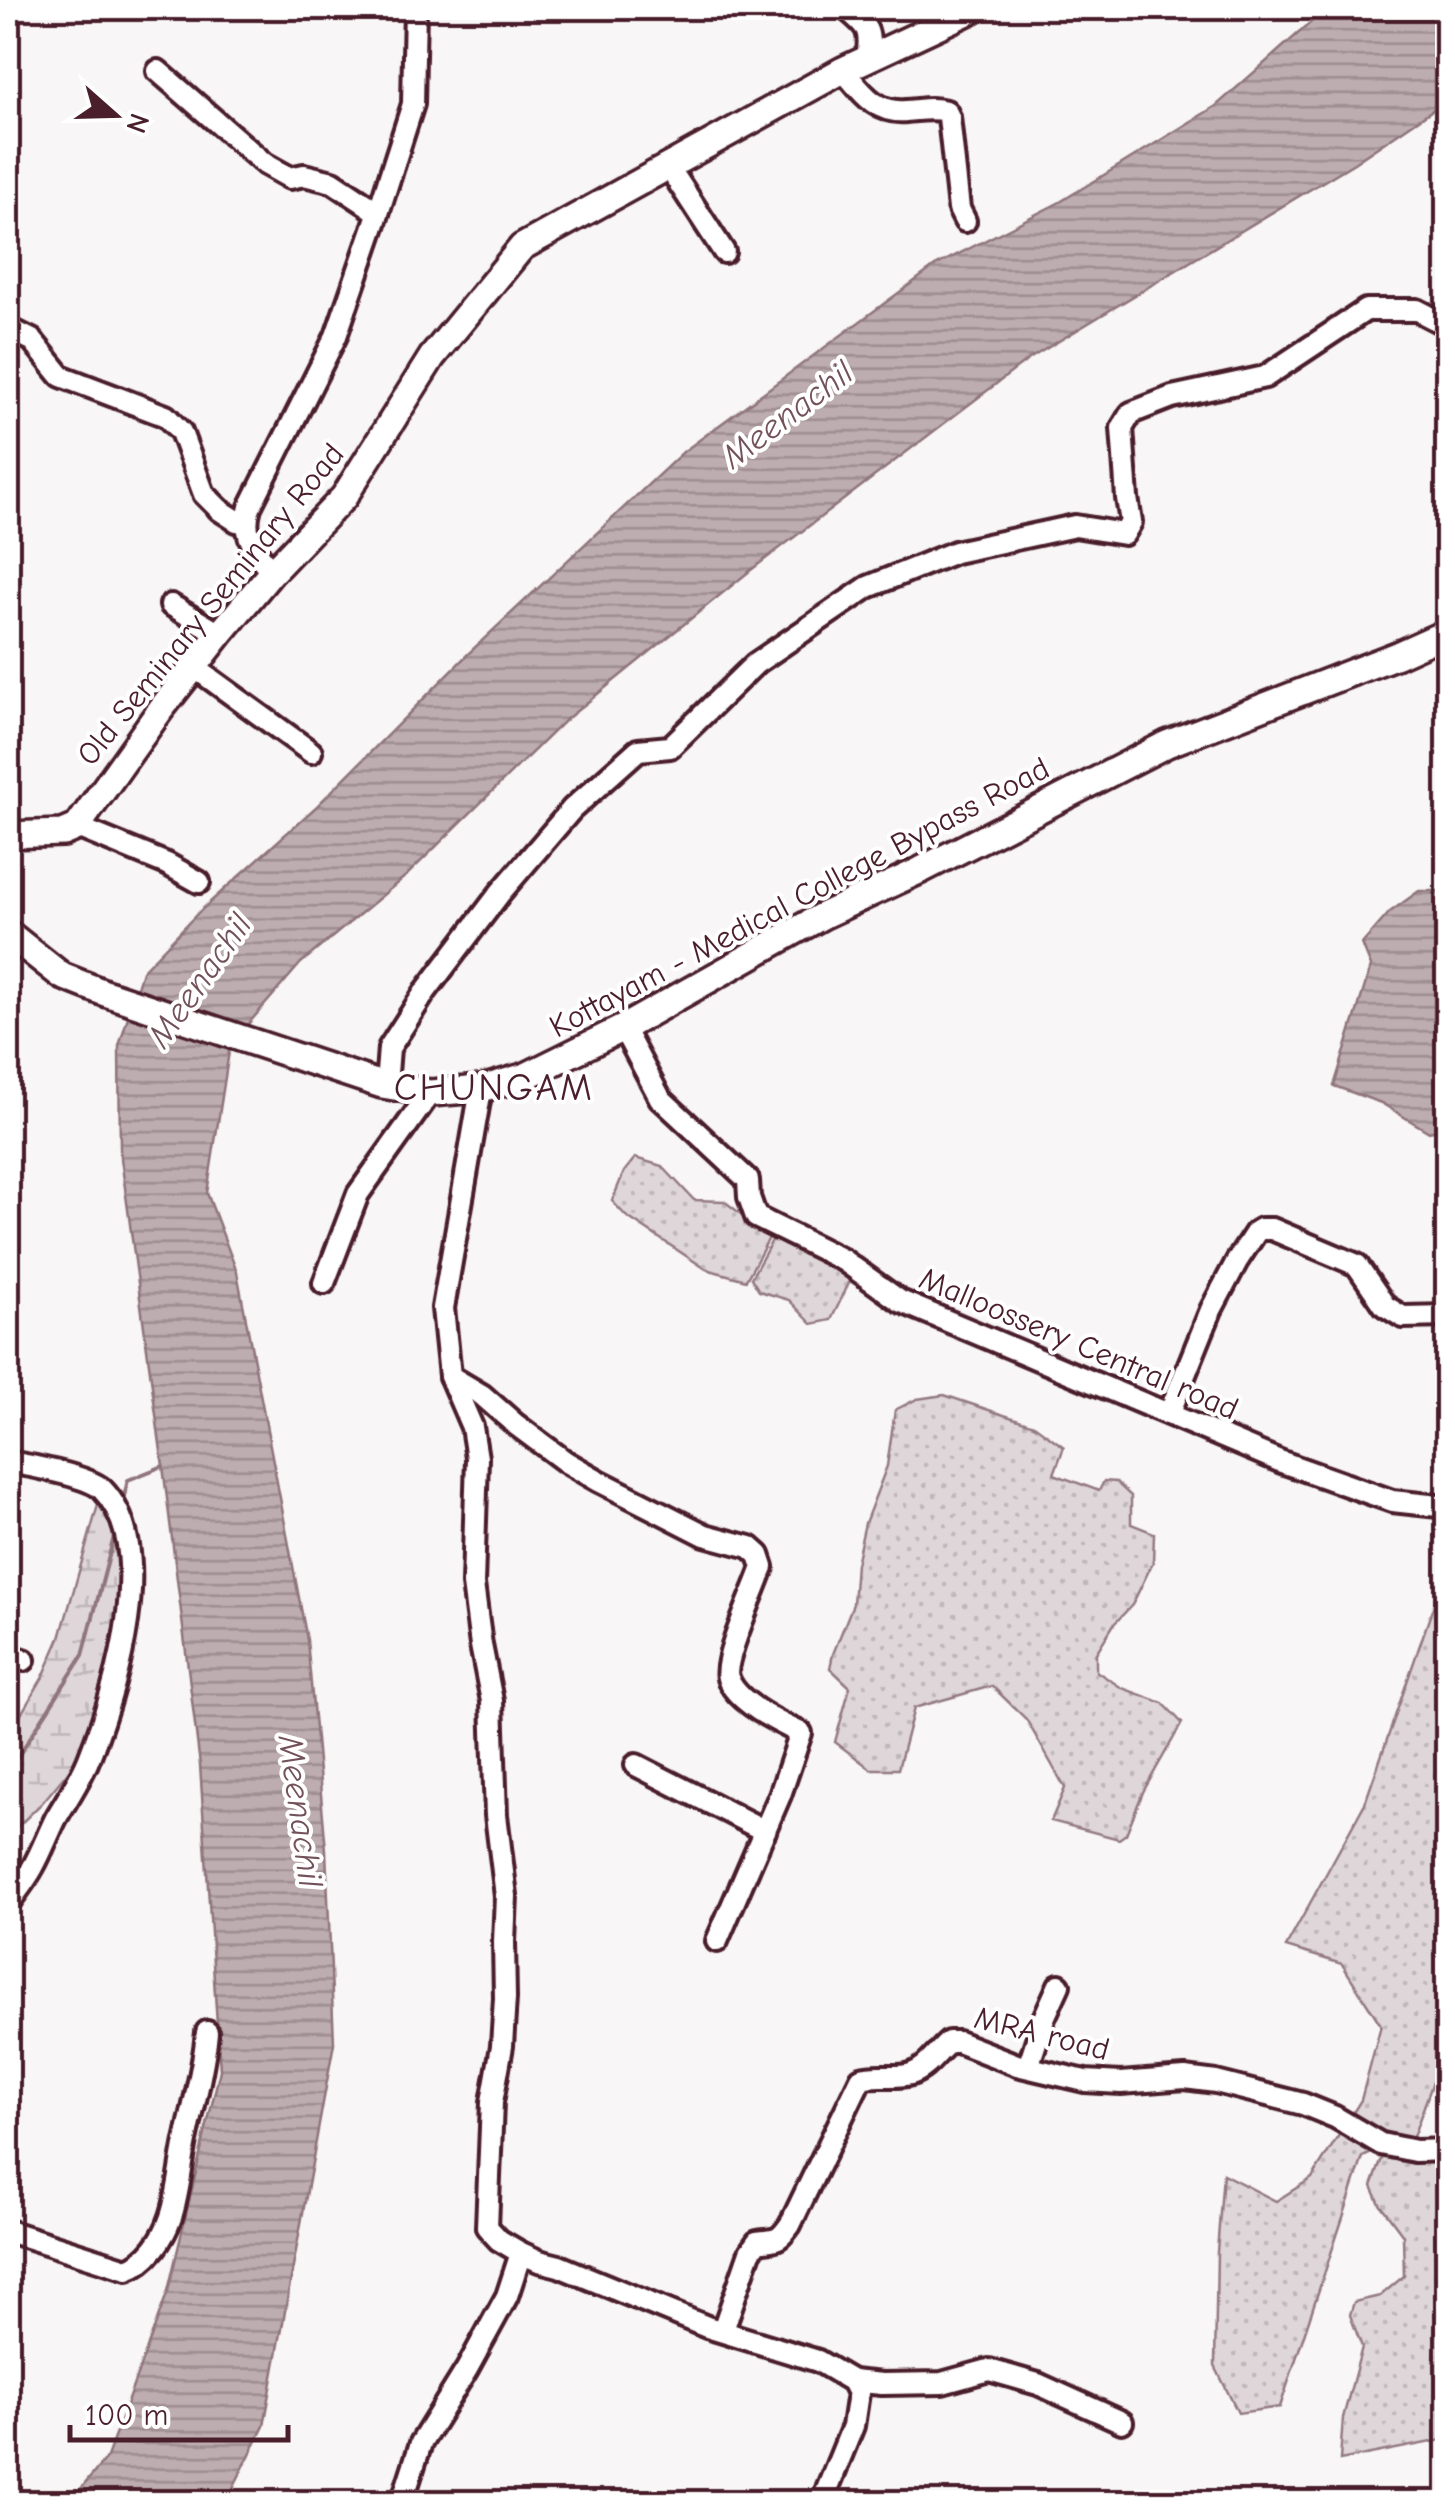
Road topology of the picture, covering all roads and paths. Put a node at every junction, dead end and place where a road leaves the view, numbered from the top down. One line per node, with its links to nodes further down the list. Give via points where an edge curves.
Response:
1 (415, 8): 8 (street, via 414,104)
2 (845, 8): 4 (street, via 868,28)
3 (976, 8): 4 (main road, Old Seminary Seminary Road)
4 (868, 58): 5 (main road, Old Seminary Seminary Road)
5 (843, 70): 7 (main road, Old Seminary Seminary Road); 9 (street, via 882,109 946,111)
6 (158, 71): 8 (street, via 265,164 290,178 333,182)
7 (668, 166): 10 (street); 14 (main road, Old Seminary Seminary Road, via 522,247 432,357 344,497)
8 (378, 212): 13 (street, via 336,336)
9 (965, 221)
10 (724, 252)
11 (1448, 326): 25 (street, via 1416,310 1366,310 1266,377 1131,413 1122,428 1131,522 1124,534 1074,526 955,552 868,587 755,664 670,747 638,750 572,809 425,992 389,1048)
12 (8, 328): 13 (street, via 32,340 61,376 166,416 181,432 204,494)
13 (246, 522): 14 (street)
14 (271, 573): 17 (main road, Old Seminary Seminary Road)
15 (171, 606): 17 (street)
16 (1448, 632): 24 (main road, Kottayam - Medical College Bypass Road, via 1166,744 822,916)
17 (220, 634): 18 (main road, Old Seminary Seminary Road)
18 (194, 667): 19 (street); 20 (main road, Old Seminary Seminary Road)
19 (311, 752)
20 (77, 827): 21 (main road); 22 (street)
21 (8, 835)
22 (199, 882)
23 (8, 934): 25 (main road, Kottayam - Medical College Bypass Road, via 62,976)
24 (623, 1028): 26 (main road, Kottayam - Medical College Bypass Road, via 526,1076); 31 (street, Malloossery Central road, via 660,1098 748,1180 756,1217 844,1260 900,1300)
25 (384, 1085): 27 (main road, Kottayam - Medical College Bypass Road)
26 (481, 1089): 27 (main road, Kottayam - Medical College Bypass Road); 30 (street, via 443,1308)
27 (430, 1093): 28 (street, via 358,1194)
28 (324, 1283)
29 (1448, 1316): 31 (street, via 1403,1317 1386,1306 1357,1265 1261,1229 1236,1261)
30 (450, 1376): 35 (street, via 599,1482 759,1555 763,1567 735,1642 729,1681 756,1708 801,1734); 43 (street, via 478,1458 473,1584 492,1701 506,1896 487,2228)
31 (1172, 1406): 33 (street, Malloossery Central road, via 1282,1462 1392,1502)
32 (8, 1462): 36 (street, via 99,1486 122,1519 130,1559 130,1607 102,1723 32,1869)
33 (1448, 1507)
34 (636, 1765): 35 (street)
35 (764, 1831): 37 (street)
36 (8, 1904)
37 (717, 1941)
38 (1059, 1985): 40 (street)
39 (207, 2032): 42 (street, via 171,2219 153,2251 126,2269)
40 (1028, 2068): 41 (street, MRA road, via 1120,2083 1216,2082 1303,2104 1380,2144); 44 (street, MRA road, via 949,2042 912,2074 861,2078 790,2225 781,2238 758,2242 750,2252)
41 (1448, 2150)
42 (8, 2231)
43 (522, 2254): 44 (street); 47 (street, via 507,2296 421,2442)
44 (722, 2330): 45 (street, via 818,2360)
45 (852, 2381): 46 (street, via 942,2383 989,2370); 48 (street, via 858,2393 852,2426)
46 (1122, 2422)
47 (402, 2502)
48 (822, 2502)

